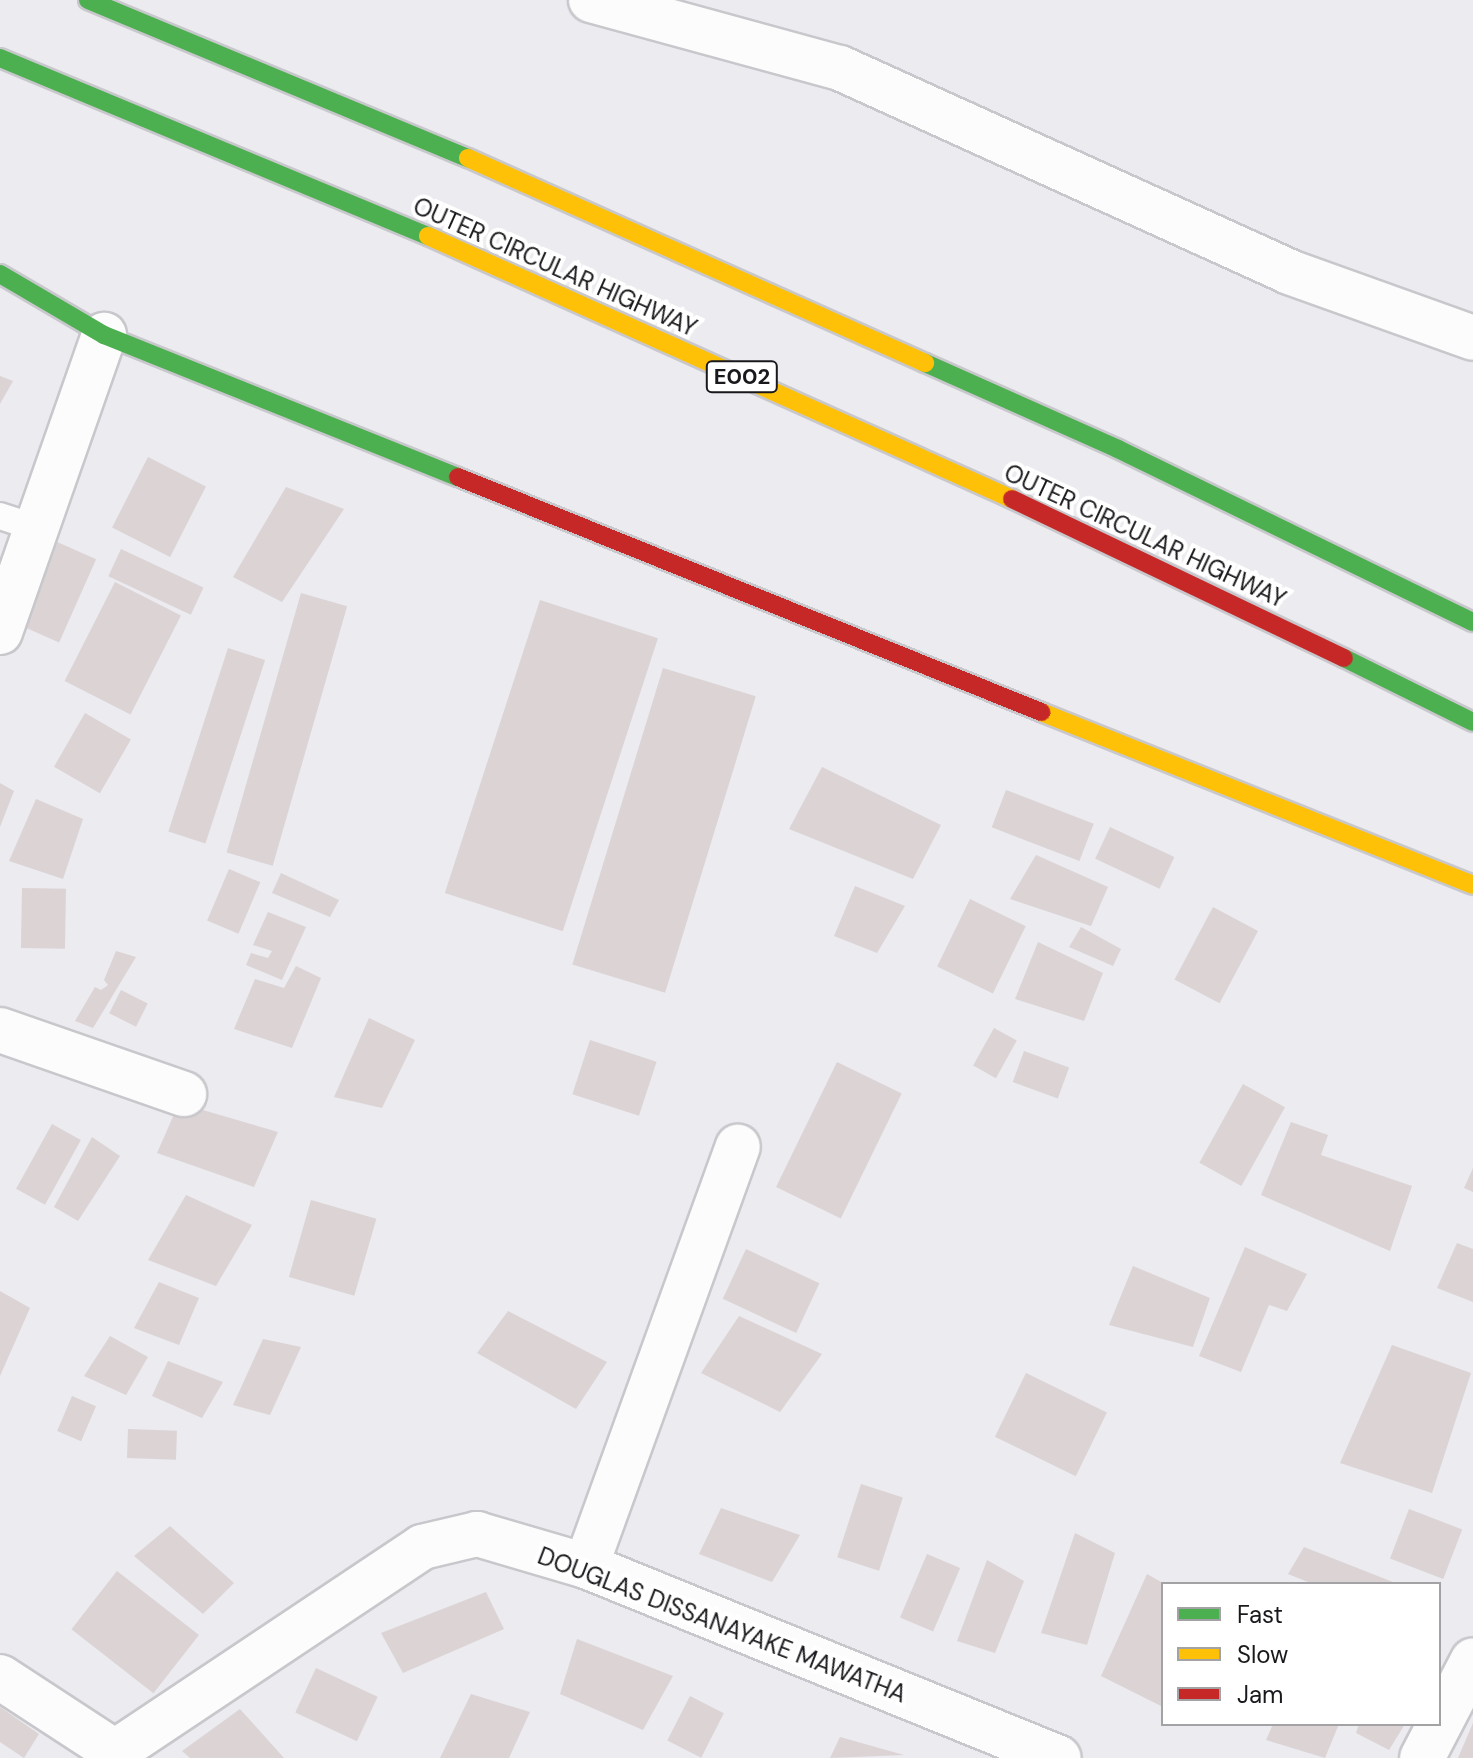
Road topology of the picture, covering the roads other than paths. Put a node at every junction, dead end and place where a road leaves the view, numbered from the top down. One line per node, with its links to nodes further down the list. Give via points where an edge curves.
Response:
1 (88, 0): 8 (main road, via 357,108 931,365 1118,449)
2 (591, 0): 6 (street, via 840,68 1289,272)
3 (0, 58): 10 (main road, OUTER CIRCULAR HIGHWAY / E002, via 348,200 1084,531)
4 (0, 274): 5 (main road)
5 (104, 335): 7 (street); 11 (main road)
6 (1473, 338)
7 (19, 522): 9 (street)
8 (1473, 622)
9 (0, 632)
10 (1473, 722)
11 (1473, 885)
12 (0, 1030): 13 (street)
13 (184, 1094)
14 (738, 1147): 15 (street)
15 (586, 1566): 20 (street, DOUGLAS DISSANAYAKE MAWATHA, via 477,1534 422,1547); 21 (street, DOUGLAS DISSANAYAKE MAWATHA)
16 (1473, 1660): 18 (street)
17 (0, 1677): 20 (street)
18 (1441, 1721)
19 (1439, 1726): 22 (street)
20 (111, 1755)
21 (1059, 1758)
22 (1422, 1758)

